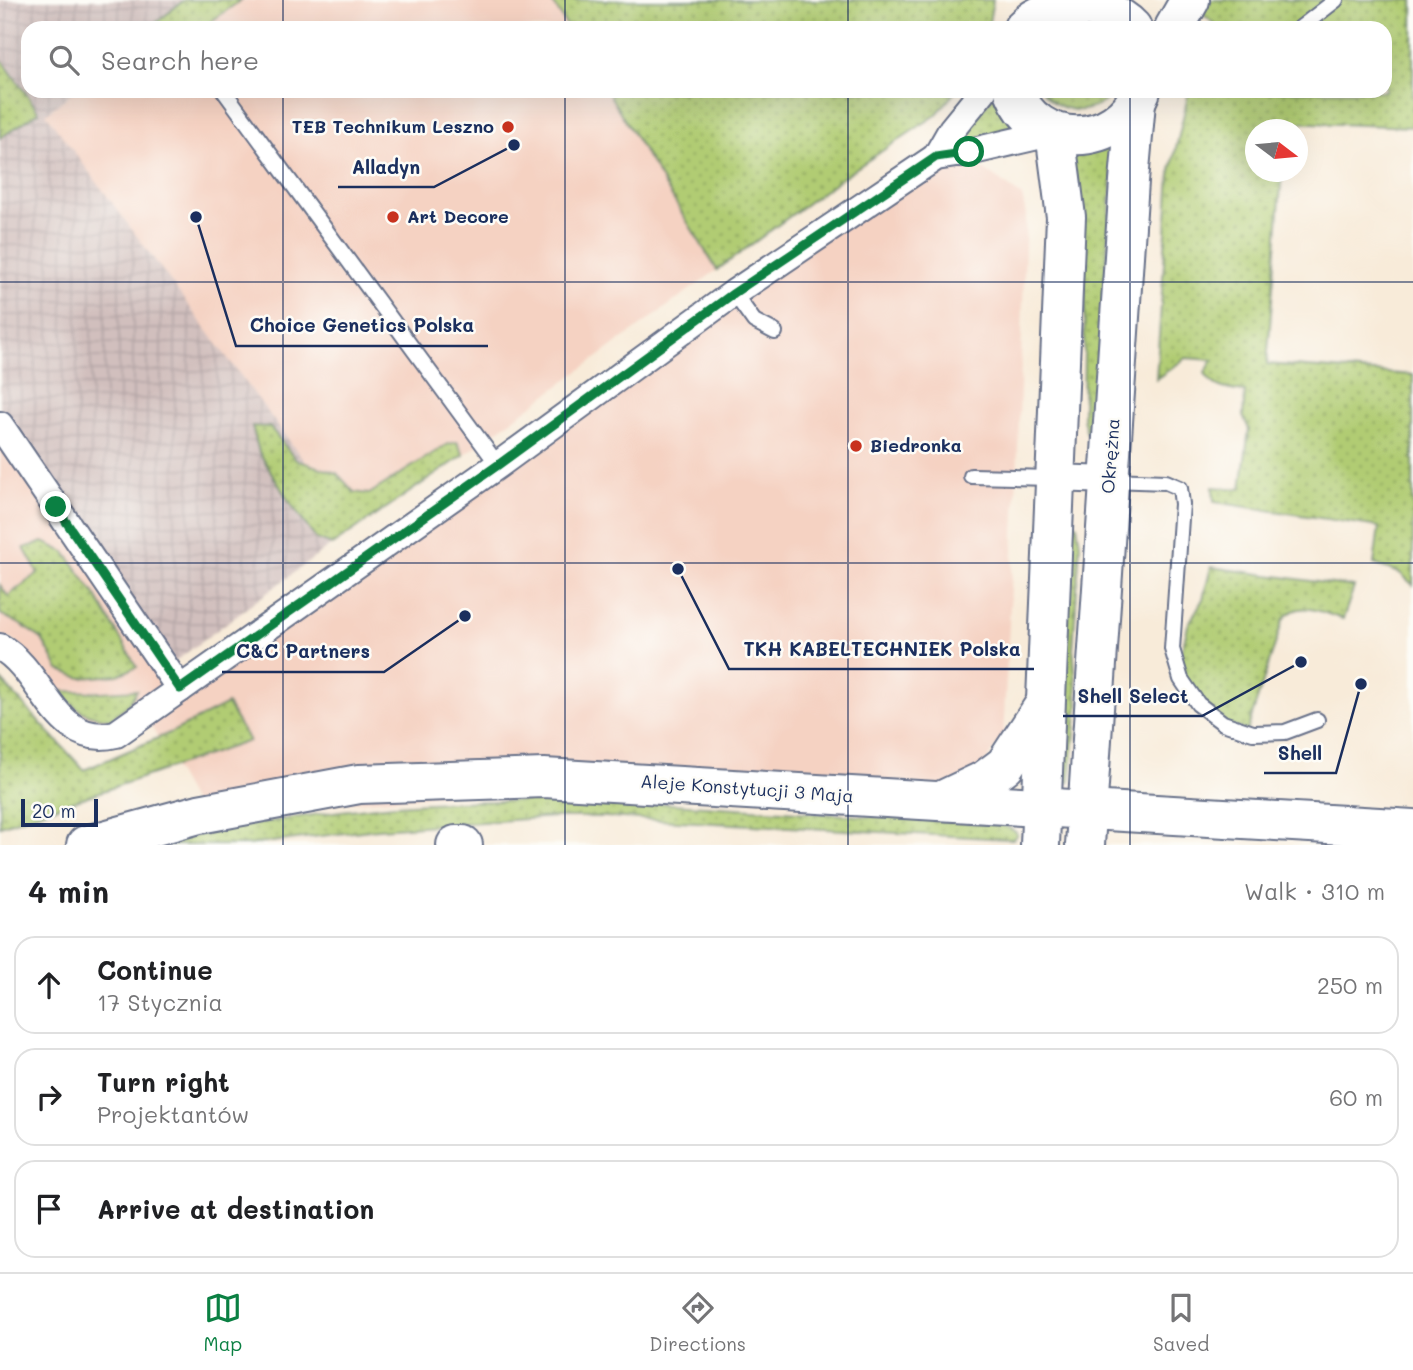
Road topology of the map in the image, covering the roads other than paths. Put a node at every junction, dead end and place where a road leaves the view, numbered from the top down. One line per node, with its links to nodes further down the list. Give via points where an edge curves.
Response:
1 (1020, 0): 5 (street)
2 (1190, 0): 8 (street)
3 (1336, 0): 9 (lane)
4 (1097, 1): 6 (street, via 1066,1 1046,7); 7 (street)
5 (1020, 21)
6 (1028, 21)
7 (1125, 21)
8 (1178, 21)
9 (1309, 21)
10 (229, 98): 20 (lane)
11 (977, 98): 16 (street)
12 (1017, 98): 15 (street, via 1034,121)
13 (1136, 98): 15 (street, via 1117,122 1092,135)
14 (1138, 98): 23 (street, Okrężna)
15 (1055, 132): 16 (street); 22 (street, via 1066,217)
16 (936, 157): 17 (street)
17 (734, 293): 18 (lane, via 754,321); 20 (street)
18 (775, 332)
19 (0, 425): 25 (street)
20 (498, 465): 25 (street)
21 (971, 476): 22 (lane)
22 (1055, 478): 23 (street); 26 (street)
23 (1110, 480): 27 (lane, via 1166,482 1180,488 1172,649 1181,679 1198,705 1223,723 1253,733 1285,732); 30 (street, Okrężna)
24 (0, 646): 25 (street, via 73,729 87,736 116,734)
25 (180, 689)
26 (1046, 702): 28 (street, via 1005,765); 29 (street)
27 (1317, 720)
28 (943, 800): 29 (street, Aleje Konstytucji 3 Maja); 32 (street, Aleje Konstytucji 3 Maja, via 544,778 359,784 199,814)
29 (1042, 807): 30 (street, Aleje Konstytucji 3 Maja); 35 (street)
30 (1086, 827): 31 (street, Aleje Konstytucji 3 Maja)
31 (1413, 829)
32 (86, 845)
33 (456, 845): 34 (street)
34 (463, 845)
35 (1040, 845)

